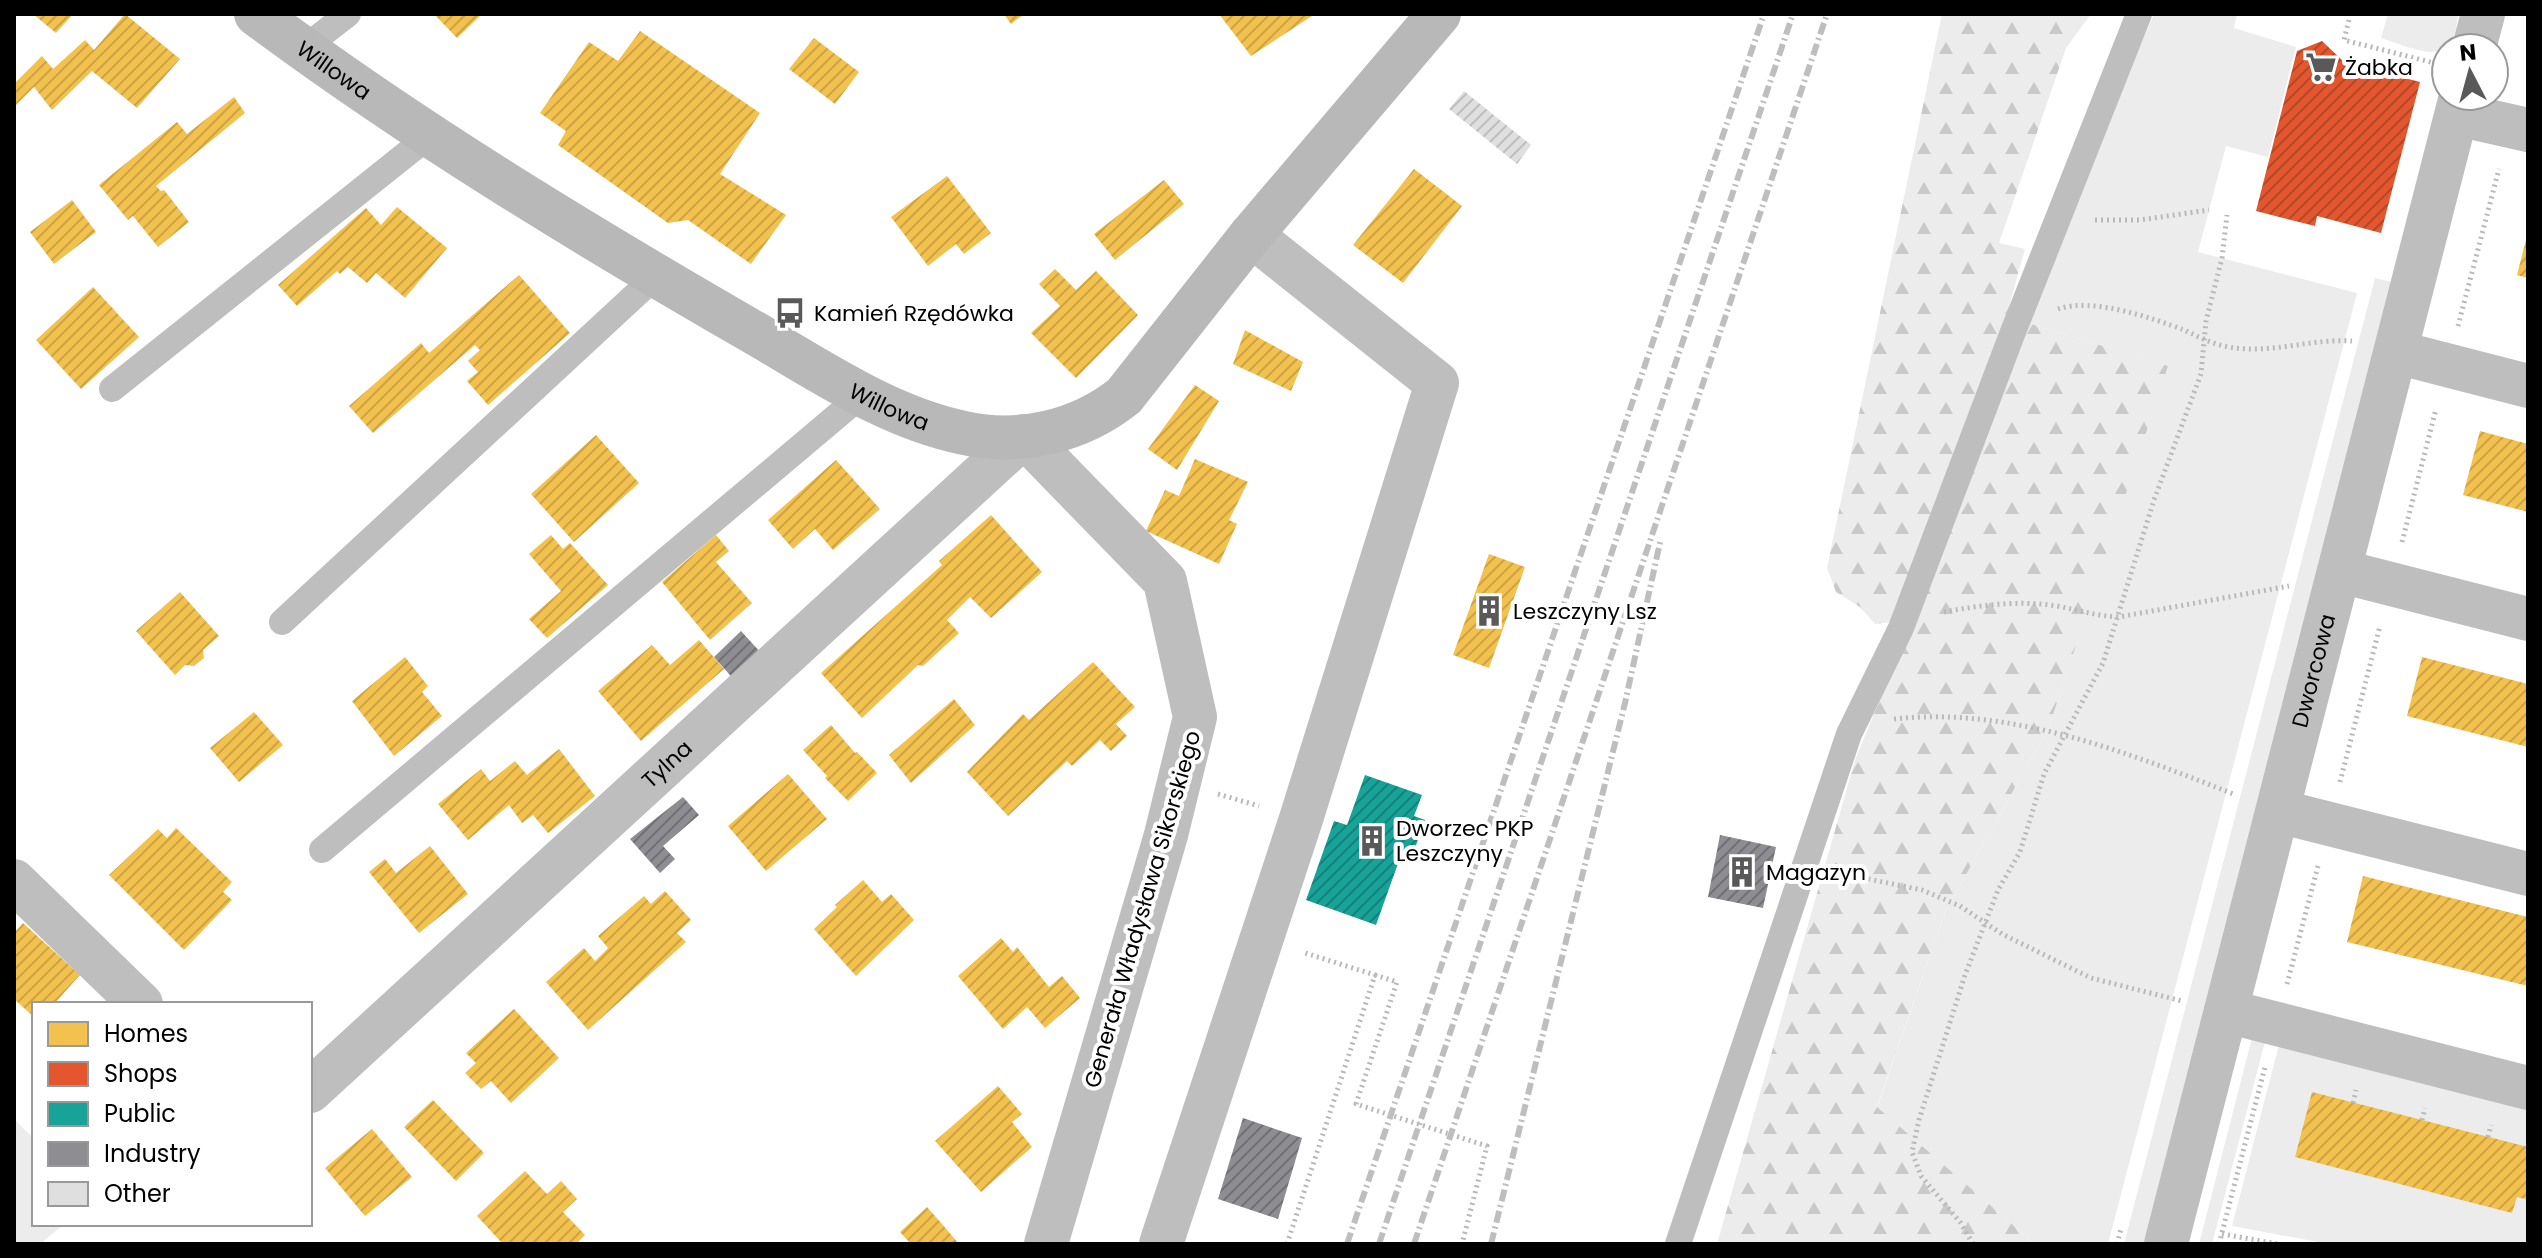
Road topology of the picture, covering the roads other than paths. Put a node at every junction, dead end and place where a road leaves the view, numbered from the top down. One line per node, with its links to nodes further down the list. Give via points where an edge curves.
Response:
1 (256, 14): 5 (street, Willowa)
2 (348, 14): 5 (lane)
3 (1439, 14): 10 (street, Willowa)
4 (2139, 14): 30 (lane, via 1901,628 1849,734)
5 (303, 49): 9 (street, Willowa)
6 (2451, 112): 12 (street, Dworcowa)
7 (2498, 112): 8 (street)
8 (2519, 128)
9 (429, 136): 11 (street, Willowa); 14 (lane)
10 (1251, 235): 16 (street, Willowa, via 1124,396 1080,422); 29 (street, via 1437,383)
11 (656, 276): 15 (street, Willowa); 19 (lane)
12 (2396, 352): 13 (street); 17 (street, Dworcowa)
13 (2528, 386)
14 (112, 389)
15 (863, 394): 16 (street, Willowa, via 961,433); 21 (lane)
16 (1024, 436): 27 (street, Tylna); 28 (street, Generała Władysława Sikorskiego, via 1165,581 1195,717 1166,835)
17 (2340, 571): 18 (street); 20 (street, Dworcowa)
18 (2528, 619)
19 (282, 622)
20 (2278, 811): 22 (street); 25 (street, Dworcowa)
21 (322, 850)
22 (2528, 874)
23 (14, 881): 24 (street)
24 (139, 1002)
25 (2226, 1011): 26 (street); 31 (street, Dworcowa)
26 (2528, 1088)
27 (312, 1089)
28 (1046, 1244)
29 (1161, 1244)
30 (1678, 1244)
31 (2166, 1244)

